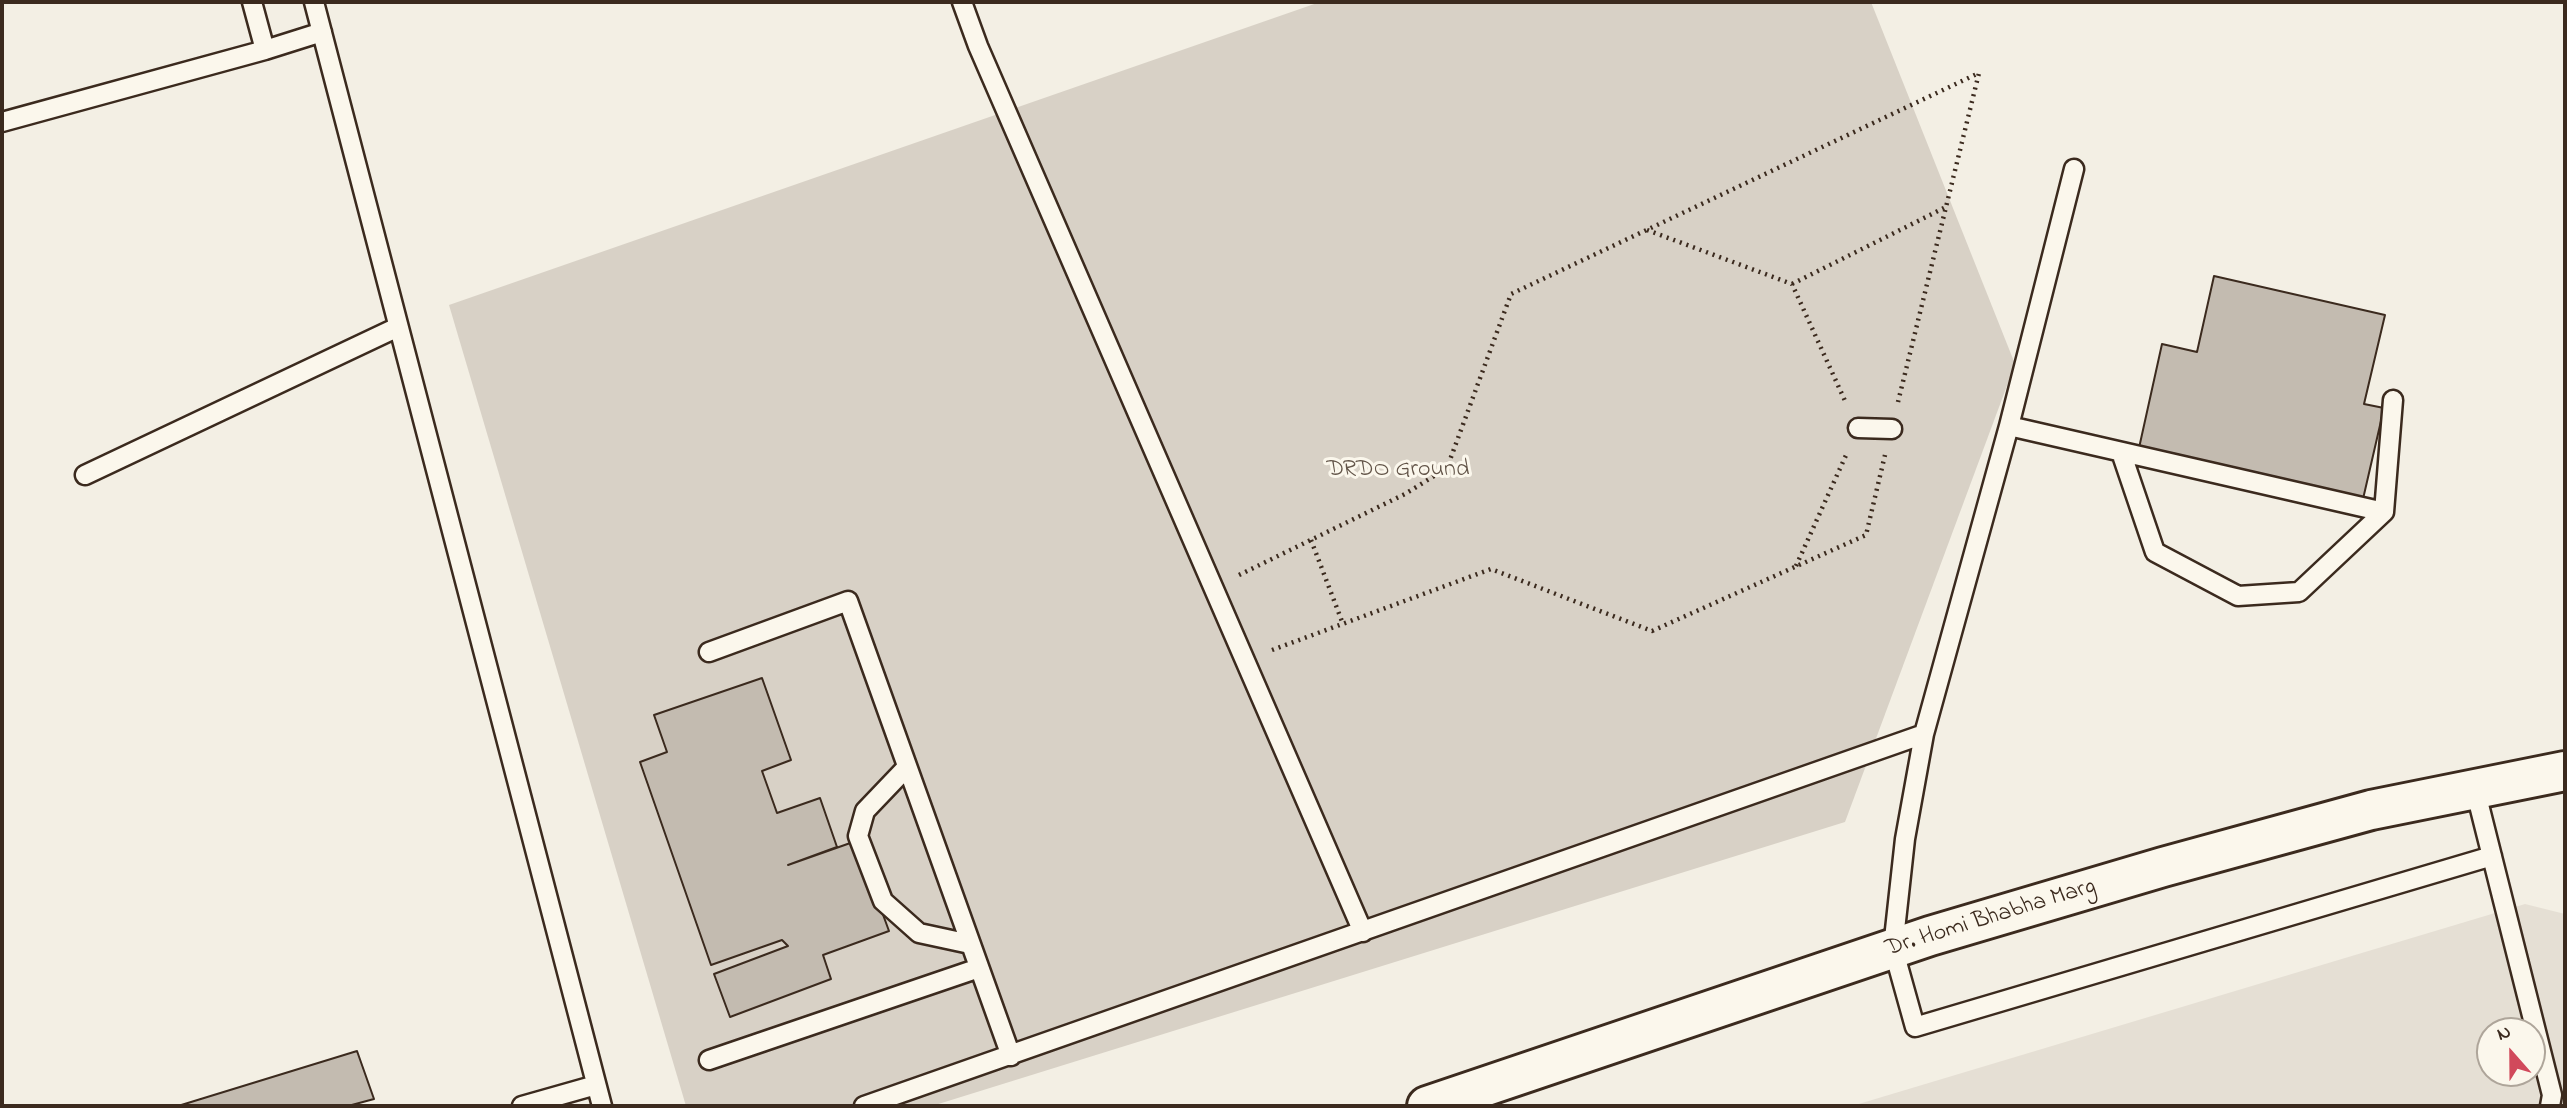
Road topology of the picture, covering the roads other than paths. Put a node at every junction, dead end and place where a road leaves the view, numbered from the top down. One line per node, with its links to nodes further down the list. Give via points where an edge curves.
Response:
1 (252, 2): 5 (lane)
2 (314, 2): 4 (lane)
3 (962, 2): 22 (lane)
4 (322, 32): 5 (lane); 8 (lane)
5 (265, 50): 6 (lane)
6 (2, 122)
7 (2074, 169): 10 (lane)
8 (398, 327): 14 (lane); 28 (lane)
9 (2393, 400): 15 (lane)
10 (2009, 426): 13 (lane); 17 (lane)
11 (1858, 428): 12 (lane)
12 (1892, 429)
13 (2121, 452): 15 (lane); 15 (lane, via 2155,552 2238,596 2299,592)
14 (85, 475)
15 (2384, 512)
16 (709, 652): 18 (lane, via 848,601)
17 (1924, 734): 22 (lane); 24 (lane, via 1905,839)
18 (907, 767): 23 (lane); 23 (lane, via 865,811 858,836 883,901 919,933)
19 (2565, 771): 20 (main road, Dr. Homi Bhabha Marg)
20 (2475, 789): 21 (lane); 24 (main road, Dr. Homi Bhabha Marg, via 2371,810)
21 (2491, 856): 24 (lane, via 1915,1027); 29 (lane)
22 (1363, 932): 26 (lane)
23 (970, 943): 25 (lane)
24 (1893, 948): 33 (main road, Dr. Homi Bhabha Marg)
25 (979, 968): 26 (lane); 27 (lane)
26 (1010, 1056): 32 (lane)
27 (709, 1060)
28 (596, 1085): 30 (lane); 31 (lane)
29 (2556, 1098)
30 (522, 1106)
31 (602, 1106)
32 (864, 1106)
33 (1427, 1106)

